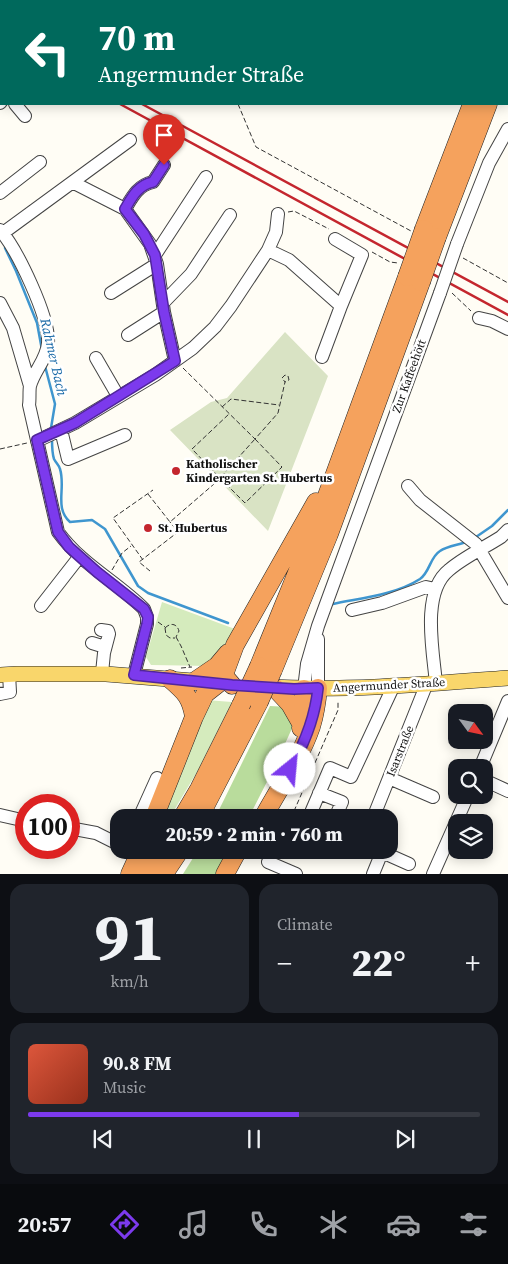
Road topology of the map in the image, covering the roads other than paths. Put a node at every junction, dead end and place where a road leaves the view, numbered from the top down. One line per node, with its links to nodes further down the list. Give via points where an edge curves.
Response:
1 (16, 105): 4 (street)
2 (472, 105): 16 (highway)
3 (488, 105): 16 (highway)
4 (25, 116)
5 (508, 129): 59 (street, Zur Kaffeehött, bridge, via 489,163 457,244 444,292 318,626 307,664)
6 (130, 140): 10 (street)
7 (40, 162): 11 (street)
8 (164, 165): 12 (street, via 153,182 146,183 134,193)
9 (206, 177): 19 (street)
10 (74, 183): 12 (street); 15 (street)
11 (0, 193)
12 (125, 209): 19 (street, via 144,234)
13 (278, 214): 18 (street, via 276,232)
14 (230, 215): 24 (street)
15 (1, 232): 31 (street, via 26,273 44,319 48,341 46,352)
16 (425, 232): 20 (highway, bridge)
17 (332, 234): 23 (street, via 362,255)
18 (268, 250): 23 (street, via 289,260); 30 (street, via 215,327)
19 (156, 260): 21 (street); 24 (street)
20 (408, 274): 36 (highway); 51 (highway, via 329,534)
21 (111, 293)
22 (0, 302): 31 (street, via 13,328)
23 (341, 306): 28 (street)
24 (164, 308): 27 (street); 30 (street)
25 (479, 318): 26 (street)
26 (508, 329)
27 (128, 335)
28 (322, 357)
29 (96, 358): 32 (street)
30 (175, 361): 32 (street)
31 (30, 386): 35 (street, via 29,405)
32 (118, 396): 33 (street)
33 (59, 431): 34 (street, via 68,459); 35 (street)
34 (125, 435)
35 (40, 439): 40 (street, via 58,532)
36 (342, 456): 47 (highway); 51 (highway, via 314,530)
37 (408, 486): 39 (street, via 420,500)
38 (508, 530): 39 (street, via 501,537)
39 (474, 543): 41 (street); 42 (street)
40 (80, 556): 43 (street); 53 (street, via 144,609 148,617)
41 (435, 589): 44 (street, via 426,586 382,603); 56 (street, via 431,612)
42 (508, 598)
43 (41, 606)
44 (352, 610)
45 (101, 630): 48 (street, via 109,634)
46 (92, 644): 48 (street)
47 (235, 645): 50 (highway, via 217,666); 57 (highway, via 225,669)
48 (105, 647): 49 (street)
49 (102, 674): 52 (main road, Angermunder Straße); 53 (main road, Angermunder Straße)
50 (193, 674): 55 (main road, Angermunder Straße); 57 (main road, Angermunder Straße)
51 (269, 674): 57 (main road, Angermunder Straße); 59 (main road, Angermunder Straße); 63 (highway); 74 (highway, bridge, via 242,705); 75 (highway, bridge, via 259,702)
52 (4, 675): 60 (street, via 10,692)
53 (134, 675): 55 (main road, Angermunder Straße)
54 (508, 678): 56 (main road, Angermunder Straße)
55 (170, 679): 62 (highway, via 190,700)
56 (431, 683): 58 (main road, Angermunder Straße); 66 (street, Isarstraße)
57 (225, 684): 62 (highway, via 205,694)
58 (394, 685): 59 (main road, Angermunder Straße); 69 (street, via 351,777 330,768)
59 (311, 688): 63 (highway); 77 (highway, via 316,710 310,728)
60 (0, 694)
61 (508, 701): 64 (street)
62 (194, 717): 73 (highway)
63 (302, 725): 76 (highway, via 294,751)
64 (484, 759)
65 (157, 778): 72 (street)
66 (388, 782): 70 (street); 80 (street, Isarstraße)
67 (493, 784): 68 (street)
68 (508, 791)
69 (320, 793): 78 (street); 79 (street, via 342,802)
70 (433, 797)
71 (464, 804): 99 (street)
72 (143, 809)
73 (158, 809)
74 (187, 809)
75 (204, 809)
76 (261, 809)
77 (268, 809)
78 (313, 809)
79 (339, 809)
80 (377, 809)
81 (0, 815): 82 (street)
82 (15, 818)
83 (80, 830): 84 (street)
84 (110, 839)
85 (137, 859): 93 (highway)
86 (156, 859): 94 (highway)
87 (174, 859): 95 (highway)
88 (233, 859): 96 (highway)
89 (241, 859): 97 (highway)
90 (268, 862): 92 (street)
91 (409, 864): 98 (street, via 382,852)
92 (292, 873)
93 (130, 874)
94 (147, 874)
95 (164, 874)
96 (225, 874)
97 (233, 874)
98 (373, 874)
99 (433, 874)

